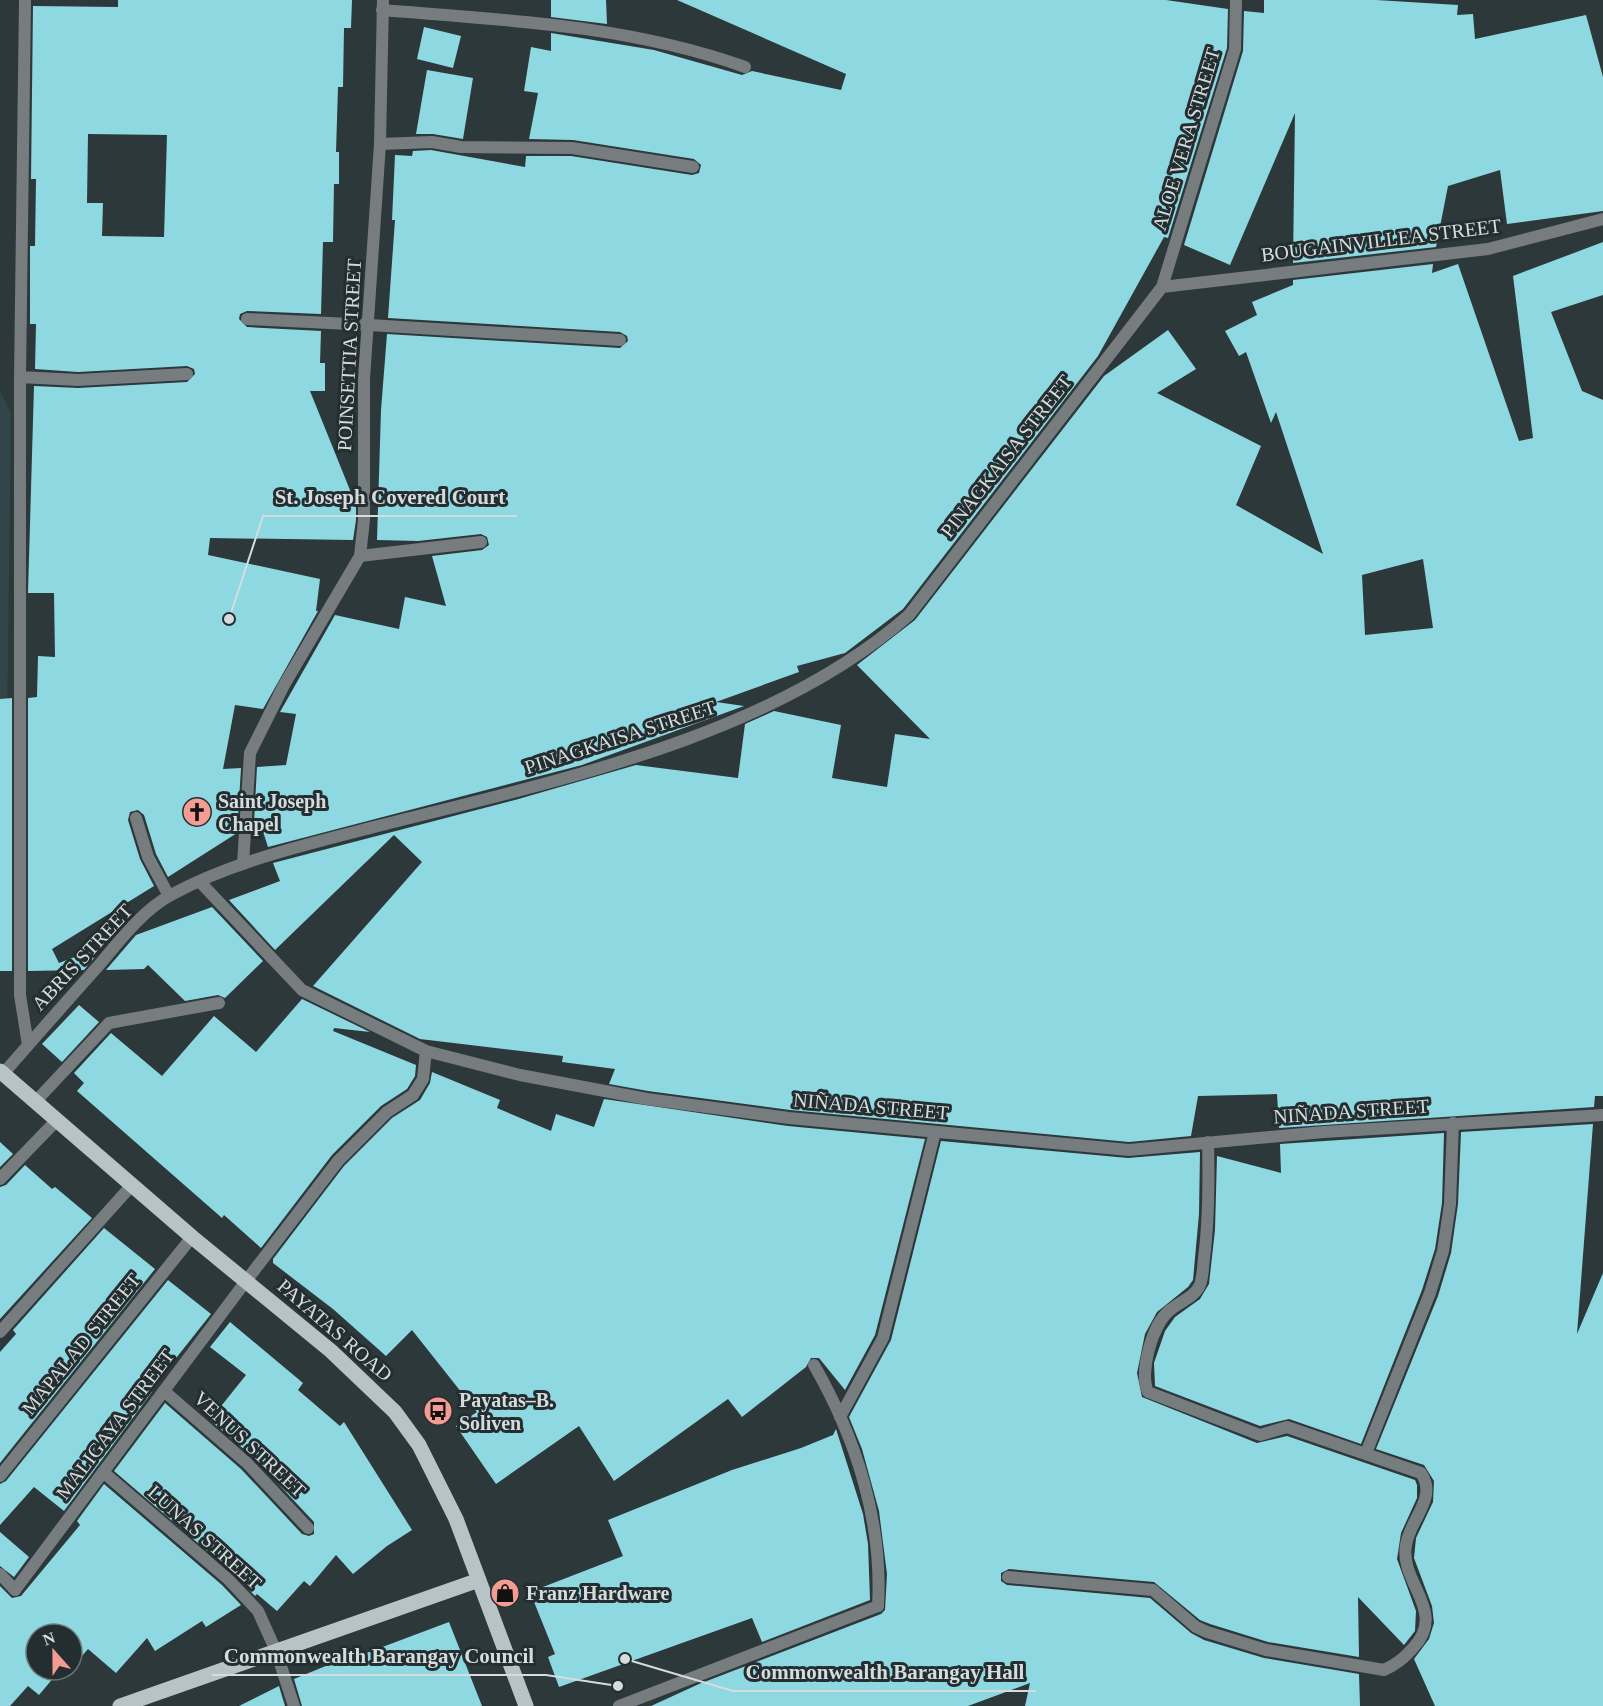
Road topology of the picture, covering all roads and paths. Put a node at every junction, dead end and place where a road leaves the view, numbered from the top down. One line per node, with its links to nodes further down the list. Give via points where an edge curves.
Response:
1 (25, 0): 13 (street)
2 (1236, 0): 8 (street, ALOE VERA STREET, via 1236,49)
3 (382, 5): 4 (street, via 651,38); 5 (street, POINSETTIA STREET)
4 (745, 67)
5 (380, 144): 6 (street, via 432,142 461,147 572,148); 10 (street, POINSETTIA STREET)
6 (693, 167)
7 (1603, 219): 8 (street, BOUGAINVILLEA STREET, via 1488,249)
8 (1162, 287): 17 (street, PINAGKAISA STREET, via 909,615 890,632 807,685 730,722 662,748)
9 (247, 319): 10 (street)
10 (369, 325): 11 (street); 15 (street, POINSETTIA STREET)
11 (620, 340)
12 (188, 374): 13 (street, via 88,380)
13 (20, 377): 21 (street, via 20,995)
14 (481, 542): 15 (street)
15 (360, 556): 17 (street, POINSETTIA STREET, via 284,685 250,753)
16 (136, 818): 19 (street, via 148,857)
17 (243, 864): 18 (street, PINAGKAISA STREET)
18 (200, 882): 19 (street, ABRIS STREET); 22 (street, NIÑADA STREET, via 302,990)
19 (169, 896): 21 (street, ABRIS STREET, via 130,929)
20 (219, 1003): 24 (street, via 109,1023)
21 (28, 1045): 23 (street, ABRIS STREET)
22 (426, 1051): 28 (street, NIÑADA STREET, via 657,1100); 33 (street, MALIGAYA STREET, via 423,1079 413,1095 387,1112 338,1161)
23 (2, 1072): 24 (main road, PAYATAS ROAD)
24 (36, 1101): 26 (main road, PAYATAS ROAD)
25 (1603, 1114): 27 (street, NIÑADA STREET)
26 (57, 1120): 30 (street); 31 (main road, PAYATAS ROAD)
27 (1454, 1123): 29 (street, NIÑADA STREET); 38 (street, via 1443,1251)
28 (935, 1132): 29 (street, NIÑADA STREET, via 1129,1150); 37 (street, via 883,1338)
29 (1209, 1142): 38 (street, via 1209,1223 1201,1284 1193,1295 1166,1313 1155,1332 1144,1369 1148,1392 1260,1435 1287,1427)
30 (0, 1179)
31 (132, 1185): 32 (main road, PAYATAS ROAD); 34 (street)
32 (192, 1237): 33 (main road, PAYATAS ROAD); 40 (street, MAPALAD STREET)
33 (246, 1281): 36 (street, MALIGAYA STREET); 44 (main road, PAYATAS ROAD, via 331,1351 395,1412 419,1445 456,1519)
34 (0, 1332)
35 (814, 1365): 37 (street)
36 (164, 1391): 39 (street, MALIGAYA STREET); 41 (street, VENUS STREET, via 247,1463)
37 (840, 1417): 49 (street, via 877,1535 878,1606)
38 (1366, 1453): 43 (street, via 1421,1473 1428,1493 1406,1545 1413,1581 1427,1614 1420,1640 1398,1664 1384,1670 1266,1650 1207,1632 1153,1590)
39 (103, 1473): 42 (street, MALIGAYA STREET, via 15,1590); 45 (street, LUNAS STREET, via 244,1596 258,1611)
40 (0, 1476)
41 (308, 1528)
42 (0, 1574)
43 (1008, 1577)
44 (479, 1580): 45 (main road); 48 (main road, PAYATAS ROAD)
45 (276, 1651): 46 (main road); 47 (street, LUNAS STREET)
46 (120, 1706)
47 (294, 1706)
48 (526, 1706)
49 (619, 1706)

